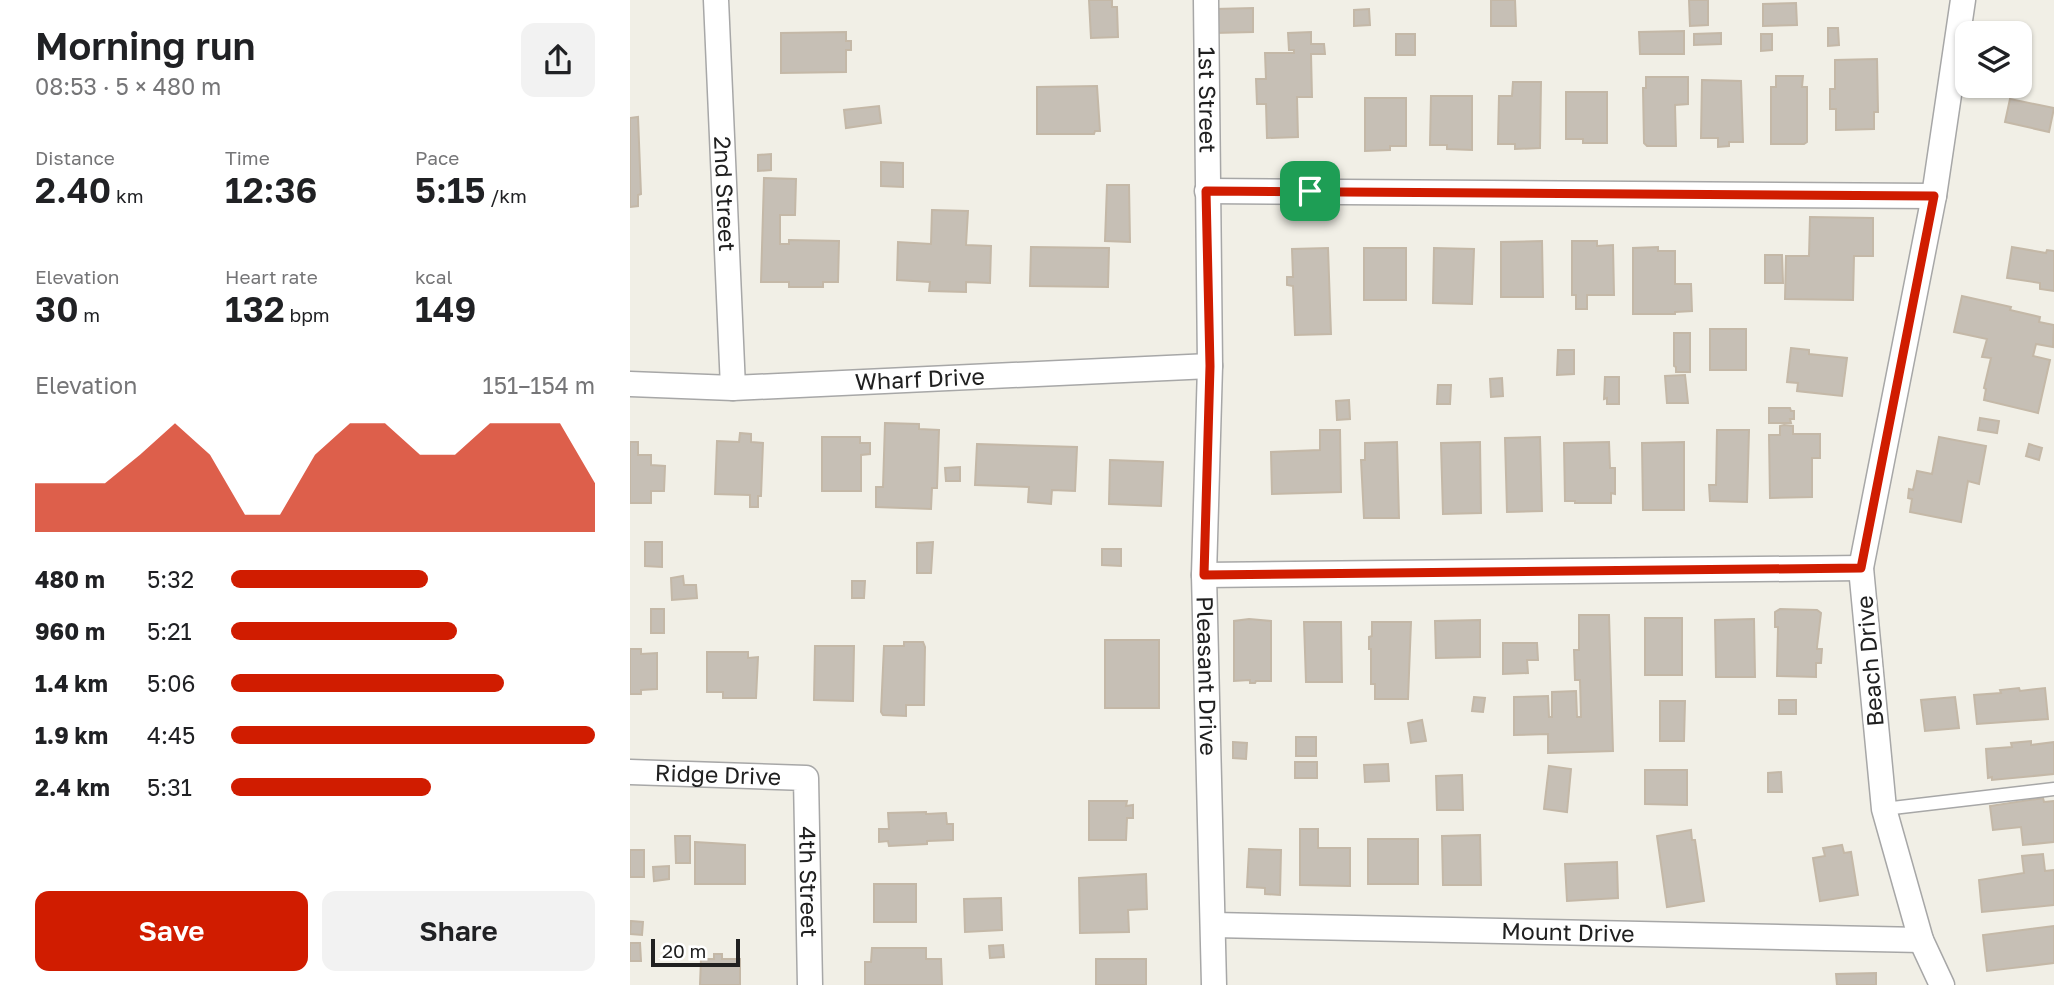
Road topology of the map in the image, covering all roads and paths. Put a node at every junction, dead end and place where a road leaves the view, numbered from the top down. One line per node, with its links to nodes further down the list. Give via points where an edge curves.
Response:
1 (716, 0): 8 (street, 2nd Street)
2 (1206, 0): 4 (street, 1st Street)
3 (1963, 0): 5 (street, Beach Drive)
4 (1206, 191): 5 (street); 6 (street, 1st Street)
5 (1934, 196): 9 (street, Beach Drive)
6 (1210, 366): 8 (street, Wharf Drive); 10 (street, Pleasant Drive)
7 (630, 384): 8 (street, Wharf Drive)
8 (733, 388)
9 (1861, 568): 10 (street); 14 (street, Beach Drive)
10 (1204, 575): 15 (street, Pleasant Drive)
11 (630, 772): 12 (street, Ridge Drive)
12 (806, 778): 17 (street, 4th Street)
13 (2054, 789): 14 (lane)
14 (1884, 809): 16 (street, Beach Drive)
15 (1214, 925): 16 (street, Mount Drive); 18 (street, Pleasant Drive)
16 (1921, 940): 19 (street, Beach Drive)
17 (810, 985)
18 (1214, 985)
19 (1942, 985)

